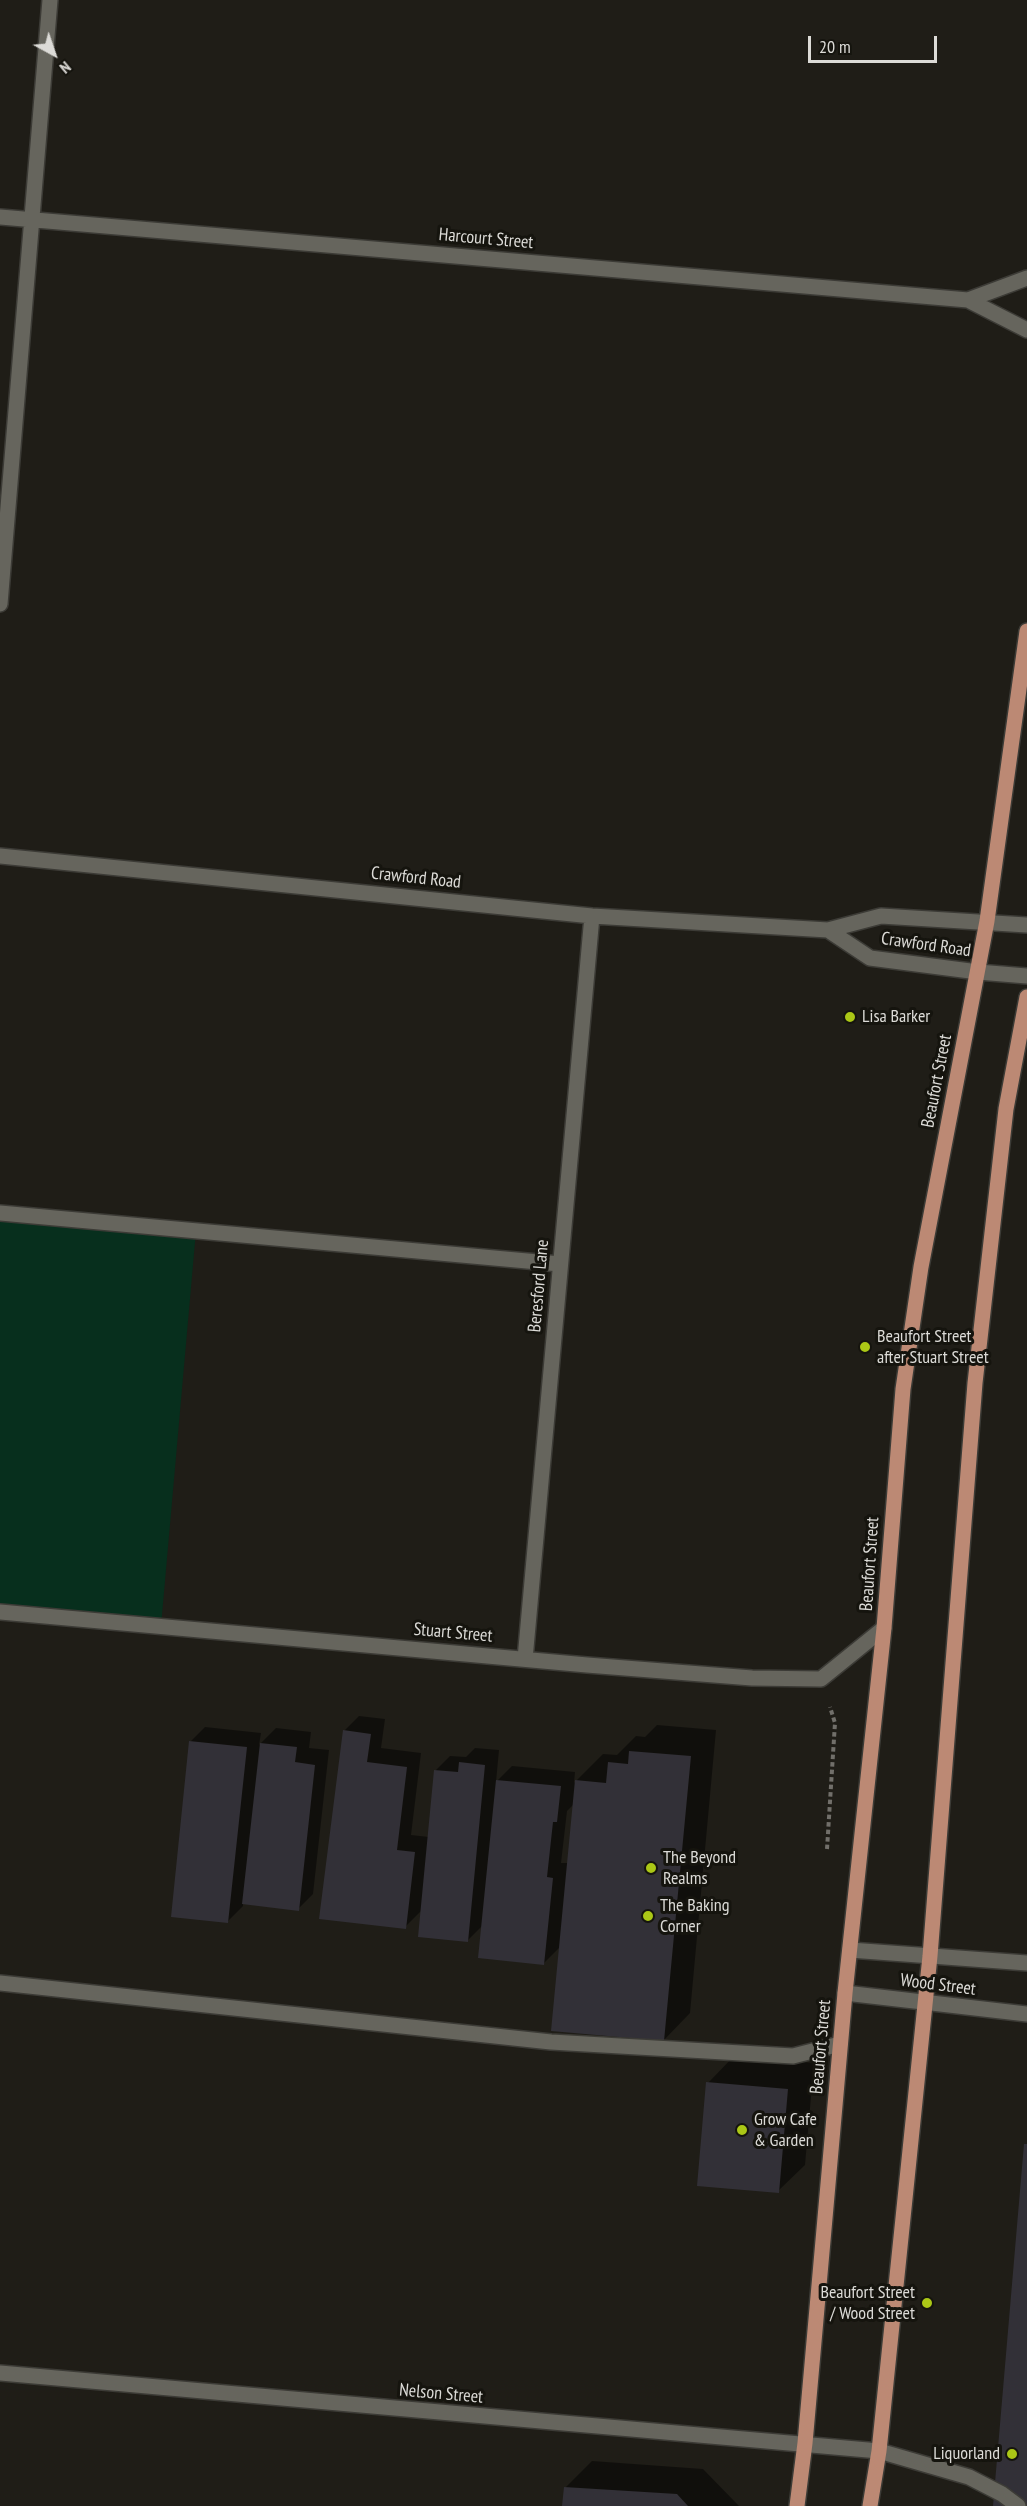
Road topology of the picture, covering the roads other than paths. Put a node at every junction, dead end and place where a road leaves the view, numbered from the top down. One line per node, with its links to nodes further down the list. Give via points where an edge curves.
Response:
1 (50, 0): 3 (street)
2 (0, 218): 3 (street, Harcourt Street)
3 (32, 220): 5 (street, Harcourt Street); 7 (street)
4 (1027, 278): 5 (street, Harcourt Street)
5 (968, 300): 6 (street, Harcourt Street)
6 (1027, 330)
7 (0, 604)
8 (1027, 632): 11 (main road, Beaufort Street)
9 (0, 856): 10 (street, Crawford Road)
10 (592, 916): 13 (street, Crawford Road); 18 (street, Beresford Lane)
11 (987, 921): 12 (street, Crawford Road); 13 (street, Crawford Road, via 881,915); 14 (main road, Beaufort Street)
12 (1027, 925)
13 (828, 930): 14 (street, Crawford Road, via 870,958)
14 (978, 972): 15 (street, Crawford Road); 20 (main road, Beaufort Street, via 921,1267 903,1389)
15 (1027, 976)
16 (1027, 997): 23 (main road, via 1006,1109 975,1383)
17 (0, 1213): 18 (street)
18 (560, 1264): 21 (street, Beresford Lane)
19 (0, 1612): 21 (street, Stuart Street)
20 (884, 1628): 21 (street, Stuart Street, via 820,1679 752,1678); 22 (main road, Beaufort Street)
21 (525, 1659)
22 (850, 1950): 23 (street, Wood Street); 26 (main road, Beaufort Street)
23 (930, 1956): 24 (street, Wood Street); 27 (main road)
24 (1027, 1963)
25 (0, 1983): 29 (street, via 551,2042 793,2056)
26 (845, 1993): 27 (street, Wood Street); 29 (main road, Beaufort Street)
27 (924, 2004): 28 (street, Wood Street); 32 (main road)
28 (1027, 2014)
29 (840, 2044): 31 (main road, Beaufort Street)
30 (0, 2373): 31 (street, Nelson Street)
31 (805, 2443): 32 (street, Nelson Street); 33 (main road, Beaufort Street)
32 (879, 2451): 34 (main road); 35 (street, Nelson Street, via 969,2477)
33 (797, 2506)
34 (870, 2506)
35 (1018, 2506)

